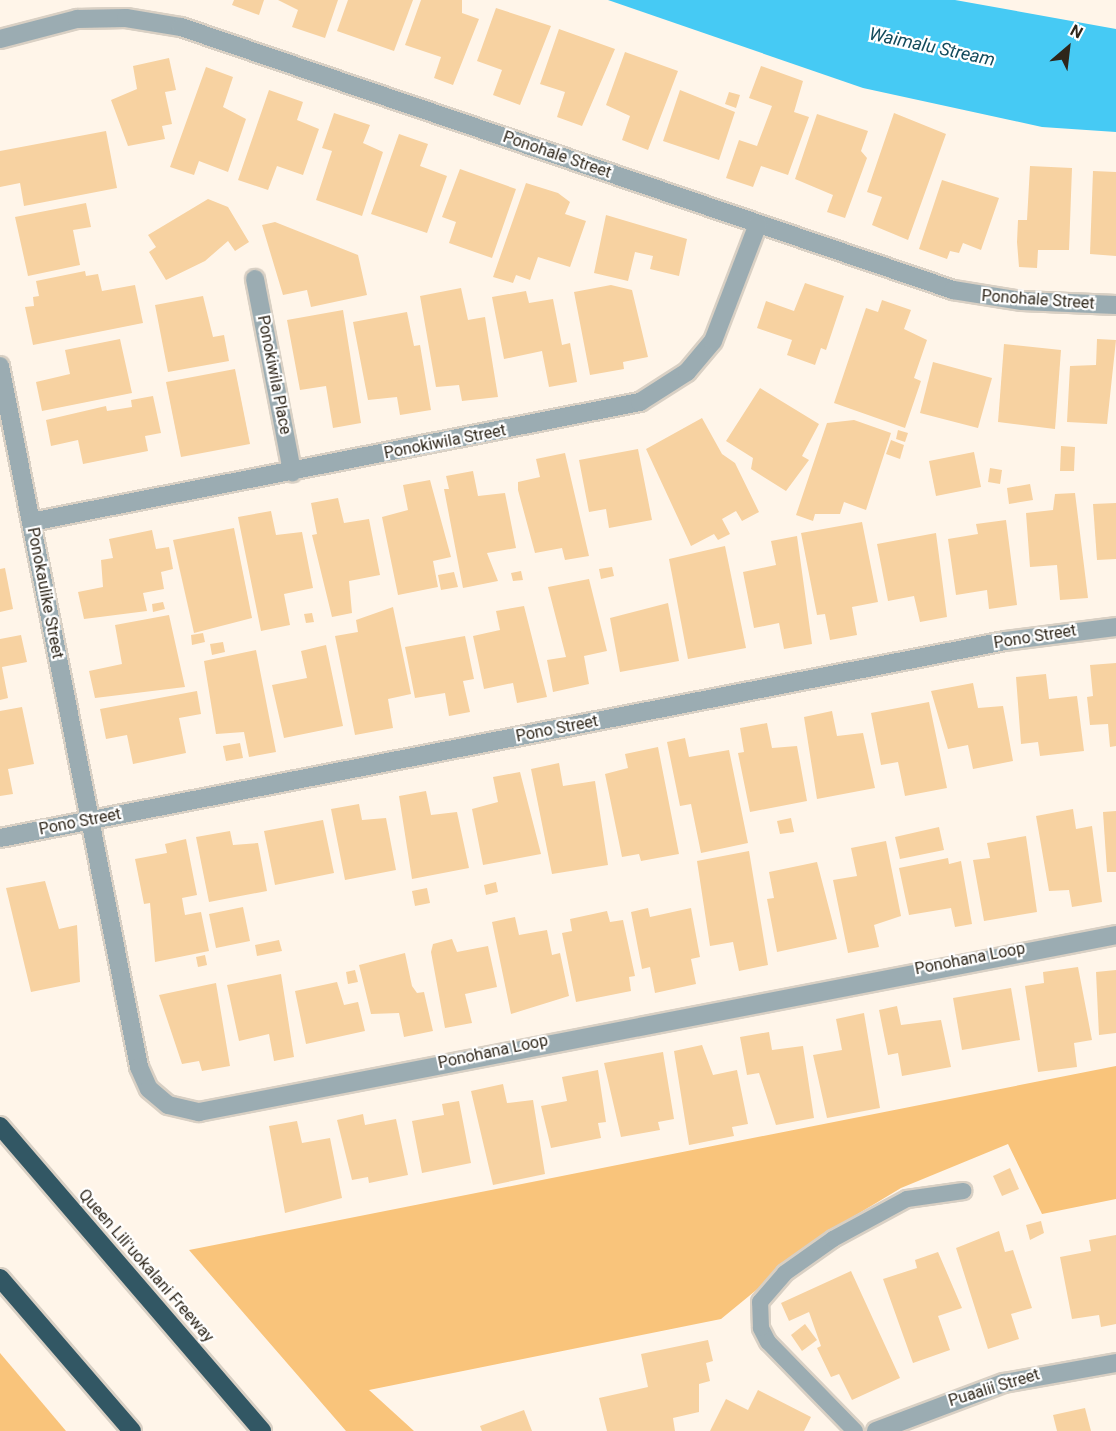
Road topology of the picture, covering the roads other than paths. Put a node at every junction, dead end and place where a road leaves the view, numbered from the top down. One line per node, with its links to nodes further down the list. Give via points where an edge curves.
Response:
1 (0, 39): 2 (street, Ponohale Street, via 77,19 126,18 181,27)
2 (758, 224): 4 (street, Ponohale Street, via 953,290 1022,301); 6 (street, Ponokiwila Street, via 713,340 687,372 657,394 619,408)
3 (255, 279): 6 (street, Ponokiwila Place)
4 (1116, 305)
5 (0, 366): 7 (street, Ponokaulike Street)
6 (292, 472): 7 (street, Ponokiwila Street)
7 (31, 522): 9 (street, Ponokaulike Street)
8 (1116, 627): 9 (street, Pono Street, via 1005,641)
9 (90, 820): 10 (street, Pono Street); 11 (street, Ponohana Loop, via 141,1074 160,1101 183,1111)
10 (0, 838)
11 (1116, 934)
12 (0, 1126): 17 (highway, Queen Liliʻuokalani Freeway)
13 (963, 1191): 18 (lane, via 907,1199 785,1273 760,1302 761,1328 768,1342)
14 (0, 1278): 16 (highway)
15 (1116, 1364): 19 (street, Puaalii Street, via 1004,1383)
16 (132, 1431)
17 (262, 1431)
18 (855, 1431)
19 (876, 1431)

